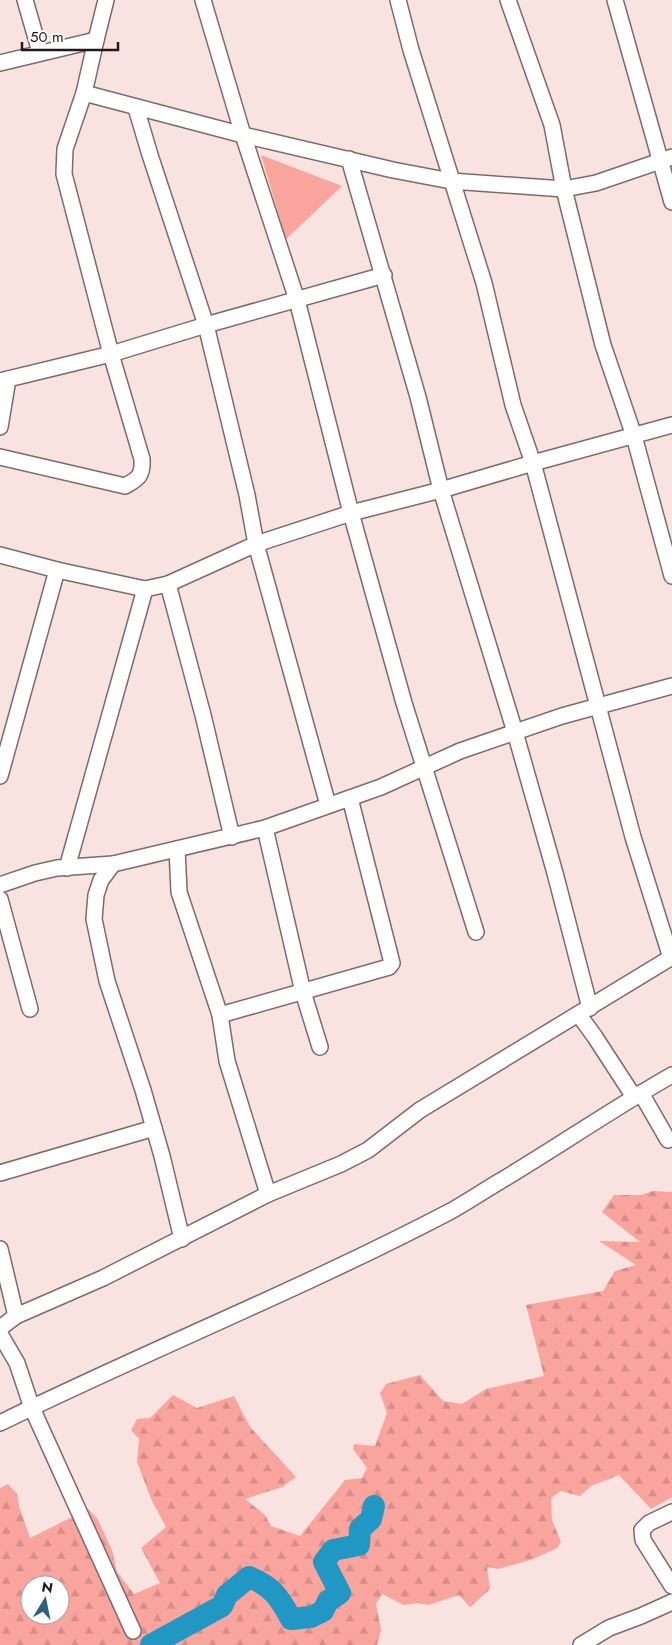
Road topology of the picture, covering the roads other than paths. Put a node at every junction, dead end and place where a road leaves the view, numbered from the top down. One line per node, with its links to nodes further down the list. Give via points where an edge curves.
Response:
1 (25, 0): 8 (street)
2 (106, 0): 7 (street)
3 (203, 0): 12 (street)
4 (398, 0): 15 (street)
5 (508, 0): 16 (street, via 552,125)
6 (616, 0): 14 (street)
7 (96, 40): 8 (street); 10 (street)
8 (40, 52): 9 (street)
9 (0, 63)
10 (84, 93): 11 (street); 21 (street, via 65,149 64,174)
11 (136, 108): 12 (street); 20 (street)
12 (243, 135): 13 (street); 19 (street)
13 (349, 158): 15 (street); 18 (street)
14 (666, 159): 16 (street, via 596,183); 17 (street)
15 (451, 181): 16 (street); 27 (street, via 484,283 512,406)
16 (564, 189): 25 (street, via 603,345)
17 (672, 202)
18 (384, 275): 19 (street); 28 (street)
19 (296, 300): 20 (street); 29 (street)
20 (206, 325): 21 (street); 30 (street)
21 (111, 354): 22 (street); 26 (street, via 142,459 142,470 137,480 124,486)
22 (4, 380): 24 (street)
23 (672, 425): 25 (street)
24 (0, 427)
25 (634, 436): 27 (street); 33 (street)
26 (0, 457)
27 (533, 463): 28 (street); 37 (street)
28 (441, 490): 29 (street); 38 (street)
29 (351, 513): 30 (street); 39 (street)
30 (256, 544): 34 (street); 42 (street)
31 (0, 555): 32 (street)
32 (57, 570): 35 (street); 40 (street)
33 (672, 576)
34 (168, 584): 35 (street); 44 (street)
35 (145, 589): 47 (street)
36 (672, 686): 37 (street)
37 (599, 706): 38 (street); 51 (street, via 633,837)
38 (515, 732): 39 (street); 54 (street, via 555,872)
39 (424, 767): 41 (street); 50 (street)
40 (0, 776)
41 (350, 798): 42 (street); 52 (street, via 392,963 389,967)
42 (328, 805): 43 (street)
43 (266, 828): 44 (street); 52 (street)
44 (232, 837): 45 (street)
45 (177, 849): 46 (street); 55 (street, via 179,892)
46 (113, 864): 47 (street); 59 (street, via 101,880 94,919 107,981)
47 (67, 868): 48 (street, via 35,873)
48 (0, 885)
49 (0, 899): 53 (street)
50 (476, 932)
51 (672, 958): 54 (street)
52 (303, 992): 55 (street); 56 (street)
53 (30, 1009)
54 (584, 1011): 58 (street); 62 (street, via 420,1110 368,1150)
55 (220, 1015): 62 (street, via 227,1061)
56 (320, 1047)
57 (672, 1075): 58 (street)
58 (637, 1095): 60 (street); 68 (street, via 453,1210 336,1268)
59 (154, 1128): 61 (street); 63 (street)
60 (668, 1140)
61 (0, 1173)
62 (268, 1194): 63 (street)
63 (182, 1239): 65 (street)
64 (0, 1249): 65 (street)
65 (16, 1316): 66 (street)
66 (0, 1328)
67 (0, 1334): 68 (street, via 17,1363)
68 (32, 1408): 69 (street); 73 (street)
69 (0, 1423)
70 (672, 1512): 71 (street, via 642,1530 643,1540)
71 (672, 1586)
72 (672, 1602): 74 (street, via 609,1628)
73 (133, 1631)
74 (581, 1645)

